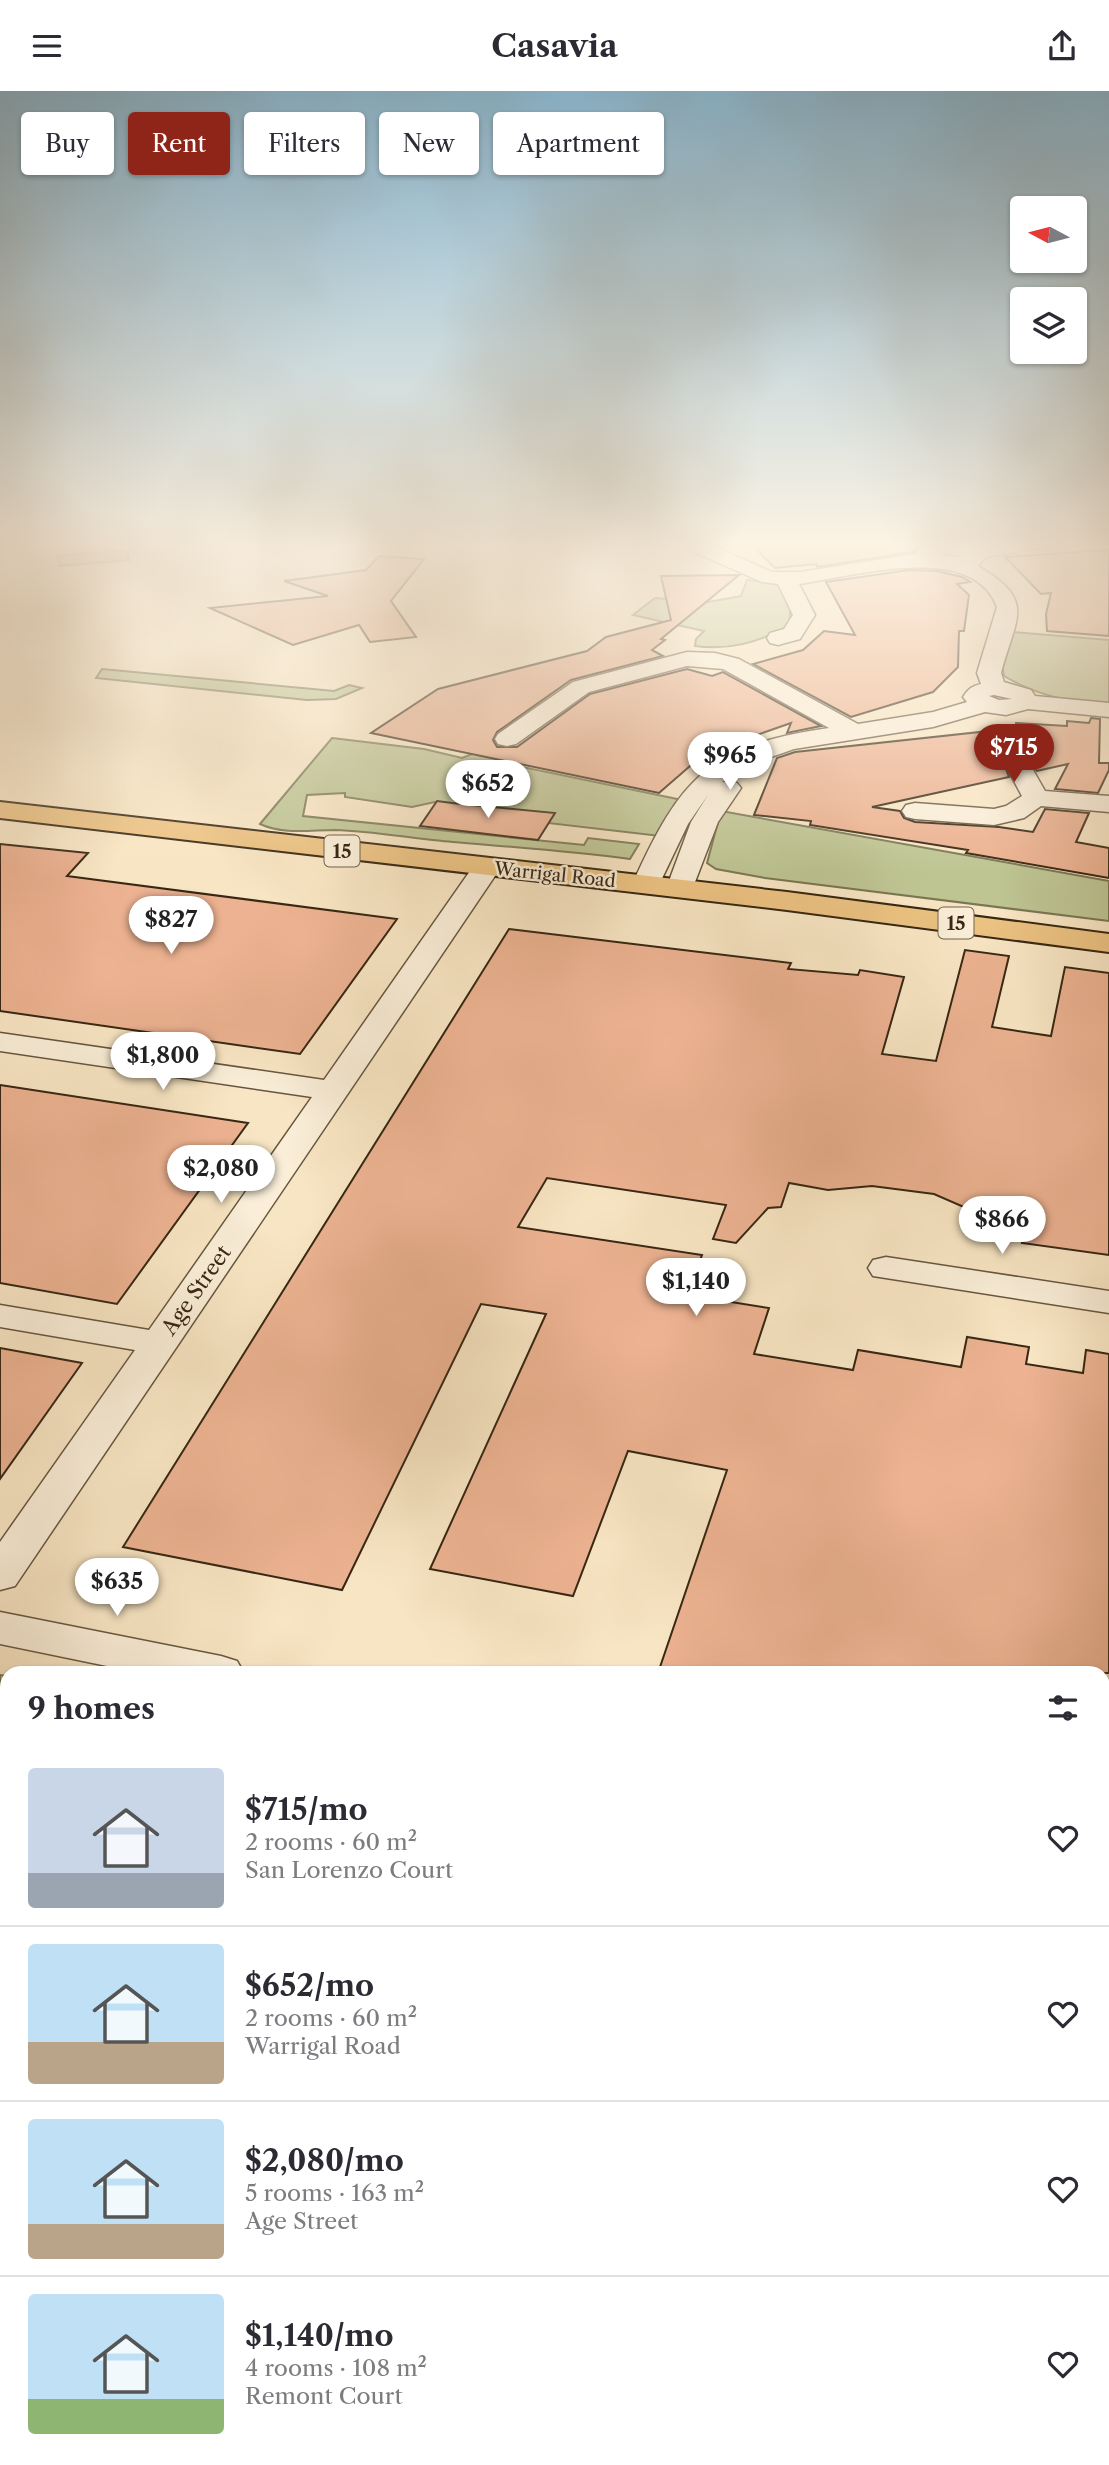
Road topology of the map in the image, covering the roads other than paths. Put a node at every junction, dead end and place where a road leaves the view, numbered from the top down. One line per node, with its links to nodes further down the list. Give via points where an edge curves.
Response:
1 (995, 653): 2 (street)
2 (989, 696): 3 (street, via 1018,692 1025,702); 4 (street, via 962,714)
3 (1109, 710)
4 (851, 734): 5 (street, via 731,664 687,659 581,687); 12 (street, via 824,734 786,743 747,756 713,775 690,800 665,841); 13 (street, via 768,762 725,790 707,818)
5 (507, 739)
6 (1020, 768): 7 (street)
7 (1036, 798): 8 (street); 10 (street, via 1015,812 994,817)
8 (1109, 804)
9 (0, 810): 11 (highway, Warrigal Road / 15)
10 (915, 811)
11 (487, 867): 12 (highway, Warrigal Road / 15); 16 (street, Age Street)
12 (646, 885): 13 (highway, Warrigal Road / 15)
13 (680, 889): 14 (highway, Warrigal Road / 15)
14 (1109, 943)
15 (0, 1042): 16 (street)
16 (335, 1091): 20 (street, Age Street)
17 (886, 1268): 18 (street)
18 (1109, 1302)
19 (0, 1316): 20 (street)
20 (160, 1343): 21 (street, Age Street)
21 (0, 1574)
22 (0, 1628): 23 (street)
23 (187, 1666)

